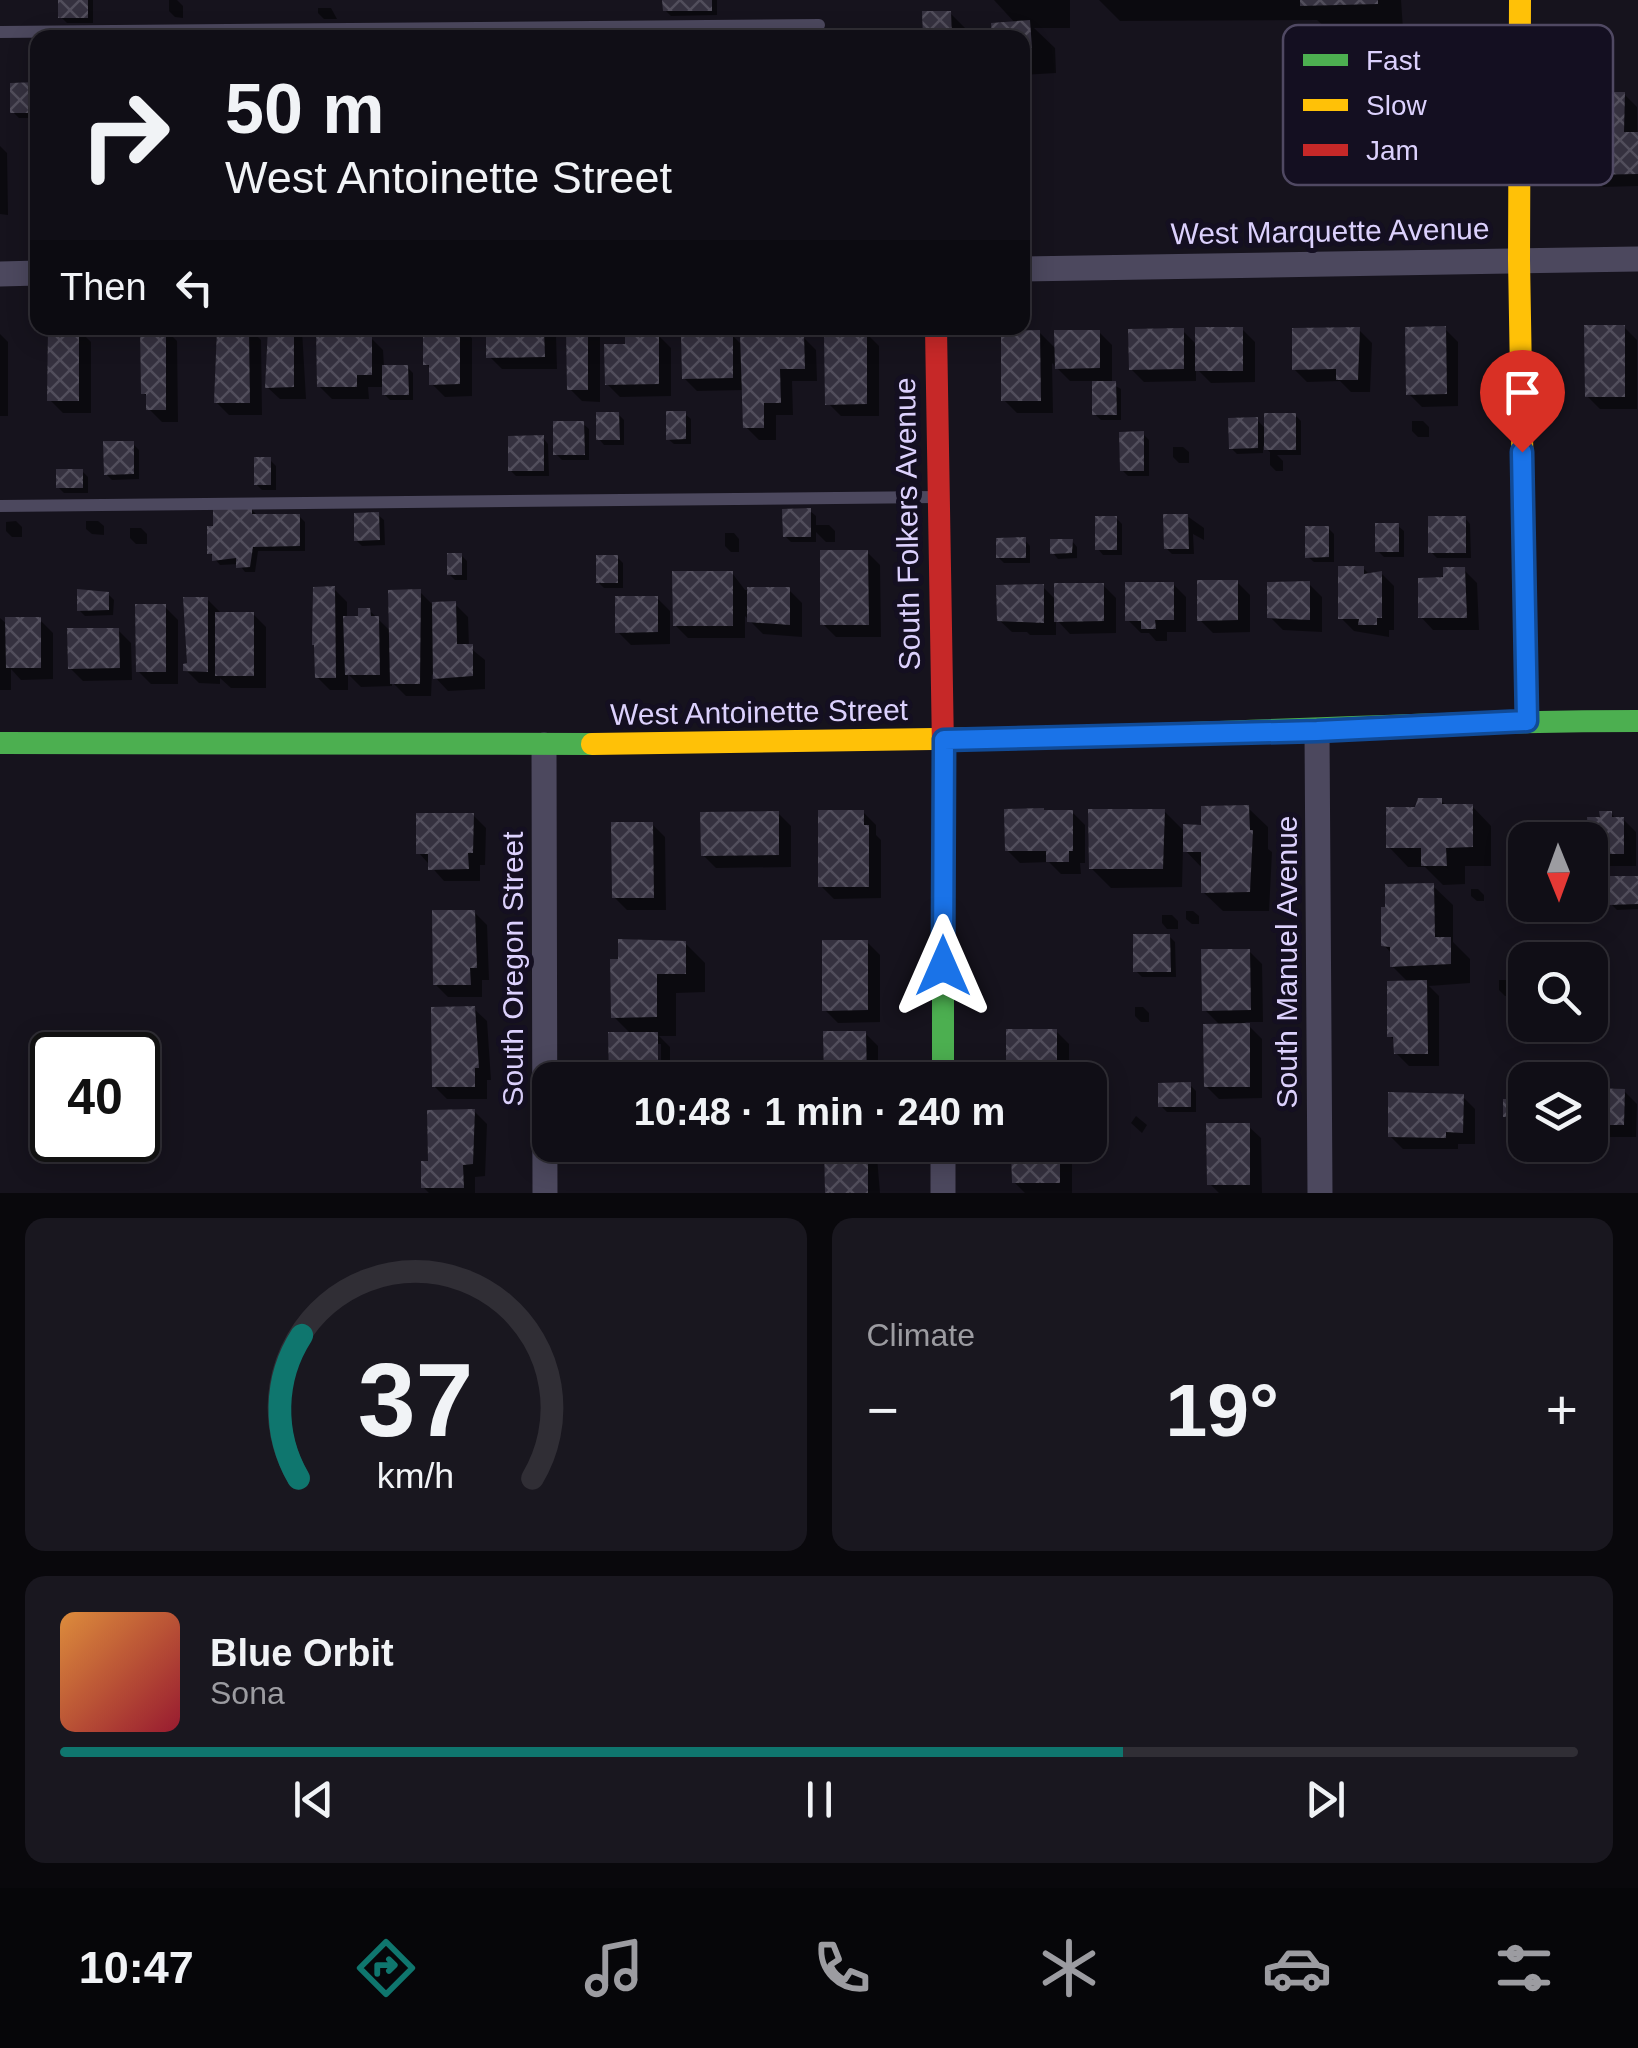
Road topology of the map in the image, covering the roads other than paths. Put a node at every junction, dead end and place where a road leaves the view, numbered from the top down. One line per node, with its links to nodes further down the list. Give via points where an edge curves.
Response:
1 (1520, 0): 3 (street)
2 (819, 25): 4 (lane)
3 (1520, 25)
4 (234, 30)
5 (0, 32): 6 (lane)
6 (30, 32)
7 (1519, 185): 9 (street)
8 (1638, 259): 9 (street, West Marquette Avenue)
9 (1519, 260): 10 (street, West Marquette Avenue); 16 (street)
10 (1030, 269)
11 (0, 274): 12 (street)
12 (30, 274)
13 (936, 335): 14 (street, South Folkers Avenue)
14 (939, 497): 15 (lane); 19 (street, South Folkers Avenue)
15 (0, 506)
16 (1527, 721): 17 (street, West Antoinette Street); 18 (street, West Antoinette Street)
17 (1638, 722)
18 (1317, 731): 19 (street, West Antoinette Street); 26 (street, South Manuel Avenue)
19 (944, 740): 21 (street, West Antoinette Street); 22 (street, South Folkers Avenue)
20 (0, 744): 21 (street, West Antoinette Street)
21 (544, 745): 24 (street, South Oregon Street)
22 (943, 1062)
23 (943, 1162): 25 (street)
24 (545, 1193)
25 (943, 1193)
26 (1320, 1193)

